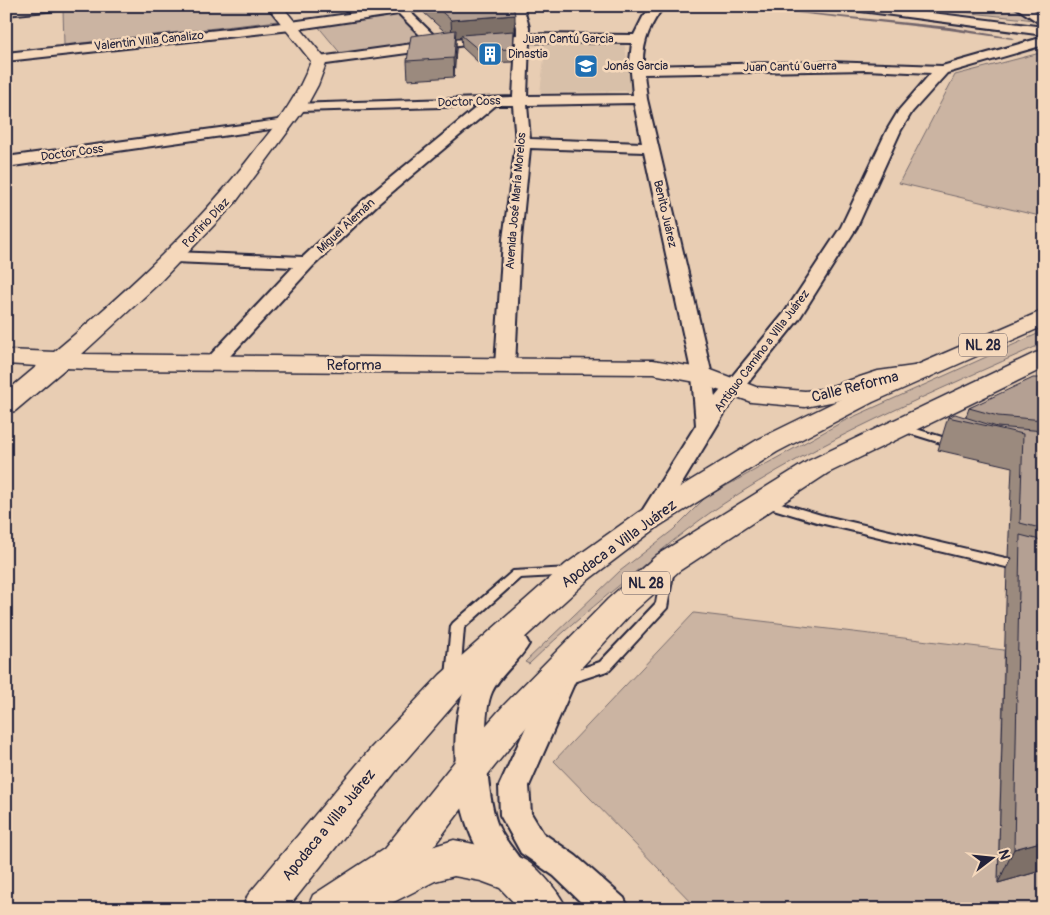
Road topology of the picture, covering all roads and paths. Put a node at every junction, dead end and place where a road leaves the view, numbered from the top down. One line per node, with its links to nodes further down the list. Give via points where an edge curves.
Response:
1 (68, 6): 9 (street)
2 (274, 6): 11 (street)
3 (431, 6): 8 (street, Valentin Villa Canalizo)
4 (517, 6): 13 (street, Avenida José María Morelos)
5 (658, 6): 14 (street, Benito Juárez)
6 (846, 6): 12 (street)
7 (1020, 6): 10 (street)
8 (401, 10): 11 (street, Valentin Villa Canalizo); 16 (street)
9 (6, 12)
10 (1044, 22)
11 (291, 26): 17 (street, Valentin Villa Canalizo); 18 (street)
12 (1044, 31)
13 (523, 38): 14 (street, Juan Cantú Garcia); 16 (street, Juan Cantú Garcia); 22 (street, Avenida José María Morelos)
14 (638, 39): 19 (street, Benito Juárez)
15 (1044, 40): 20 (street)
16 (437, 44): 18 (street, Juan Cantú Garcia)
17 (6, 57)
18 (319, 61): 24 (street, Porfirio Díaz, via 314,78)
19 (637, 70): 20 (street, Juan Cantú Guerra, via 831,66); 21 (street, Benito Juárez)
20 (942, 70): 39 (street, Antiguo Camino a Villa Juárez, via 906,110 849,226 792,315)
21 (640, 99): 22 (street, Doctor Coss); 27 (street, Benito Juárez)
22 (520, 100): 23 (street, Doctor Coss); 26 (street, Avenida José María Morelos)
23 (492, 101): 24 (street, Doctor Coss); 30 (street, Miguel Alemán, via 373,200)
24 (298, 107): 25 (street, Porfirio Díaz)
25 (286, 123): 28 (street, Doctor Coss); 29 (street, Porfirio Díaz, via 229,198)
26 (523, 142): 27 (street); 36 (street, Avenida José María Morelos, via 512,239)
27 (650, 148): 38 (street, Benito Juárez)
28 (6, 162)
29 (174, 257): 30 (street); 34 (street, Porfirio Díaz)
30 (307, 262): 35 (street, Miguel Alemán)
31 (1044, 317): 37 (street, Apodaca a Villa Juárez / NL 28)
32 (6, 358): 34 (street, Reforma)
33 (1044, 358): 42 (street, NL 28)
34 (61, 360): 35 (street, Reforma); 40 (street, Porfirio Díaz)
35 (212, 364): 36 (street, Reforma)
36 (505, 366): 38 (street, Reforma, via 653,367)
37 (921, 372): 39 (street, Calle Reforma, via 878,379 827,396 805,399 752,394); 45 (street, Apodaca a Villa Juárez / NL 28, via 767,446)
38 (702, 377): 39 (street, Calle Reforma); 41 (street, Benito Juárez)
39 (734, 387): 41 (street, Antiguo Camino a Villa Juárez)
40 (6, 405)
41 (707, 426): 45 (street, Antiguo Camino a Villa Juárez)
42 (900, 427): 43 (lane); 44 (street, NL 28, via 818,467)
43 (969, 448)
44 (762, 501): 47 (lane, via 820,519); 48 (street, NL 28, via 668,563 620,607)
45 (649, 519): 46 (street, Apodaca a Villa Juárez / NL 28)
46 (582, 568): 49 (street, via 544,614 495,664 475,698); 51 (street, Apodaca a Villa Juárez / NL 28, via 452,684 384,758)
47 (1044, 572)
48 (557, 675): 49 (street, NL 28); 55 (street, via 514,786 516,815 532,843 565,866)
49 (472, 768): 50 (street, via 482,824 495,851); 52 (street, NL 28, via 398,862)
50 (514, 876): 53 (street, via 482,863 454,858 426,866); 54 (street)
51 (262, 909)
52 (327, 909)
53 (342, 909)
54 (547, 909)
55 (612, 909)

